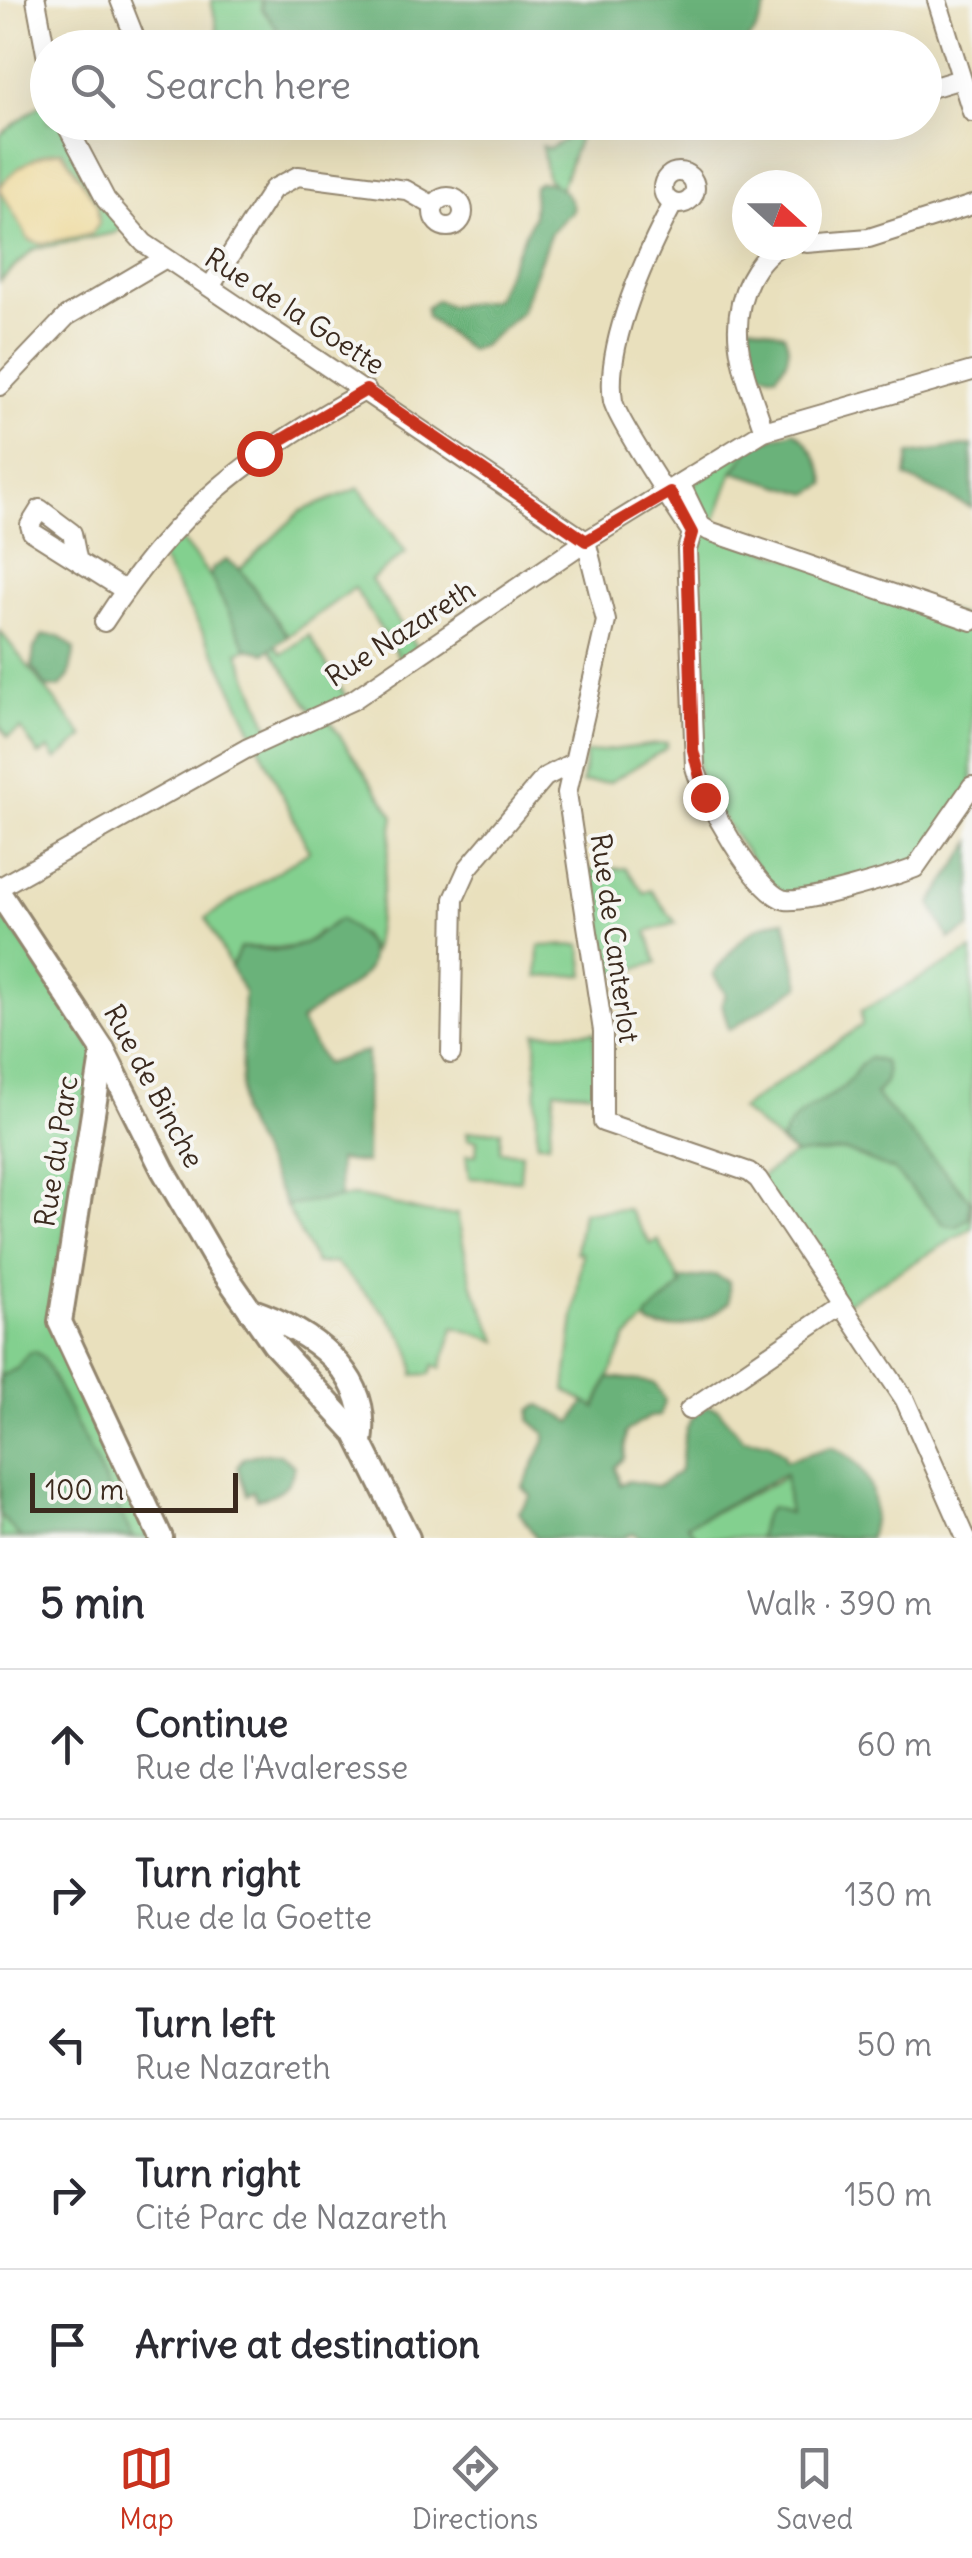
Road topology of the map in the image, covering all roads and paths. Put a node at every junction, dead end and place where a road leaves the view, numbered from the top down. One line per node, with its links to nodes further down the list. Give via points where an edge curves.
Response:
1 (36, 0): 4 (street)
2 (120, 0): 5 (street)
3 (938, 0): 6 (street)
4 (41, 30)
5 (132, 30)
6 (961, 78): 7 (street); 8 (street)
7 (942, 84)
8 (972, 112)
9 (74, 140): 14 (street, Rue de la Goette, via 106,200)
10 (673, 204): 21 (street, via 632,291 613,400)
11 (972, 205): 13 (street, via 869,238)
12 (434, 206): 16 (street, via 406,190 286,179)
13 (822, 242)
14 (164, 259): 16 (street, Rue de la Goette); 18 (street, via 67,316)
15 (764, 260): 20 (street, via 734,333)
16 (210, 286): 19 (street, Rue de la Goette)
17 (972, 371): 20 (street, Rue Nazareth)
18 (0, 386)
19 (366, 390): 23 (street, Rue de la Goette); 25 (street, via 223,480)
20 (764, 431): 21 (street, Rue Nazareth)
21 (675, 488): 22 (street); 23 (street, Rue Nazareth)
22 (696, 529): 27 (street); 29 (street, via 687,550 695,767 705,797 770,893 790,901 915,868)
23 (586, 541): 28 (street, Rue de Canterlot, via 606,621); 30 (street, Rue Nazareth, via 354,700 246,750)
24 (78, 558): 25 (street)
25 (124, 590): 26 (street)
26 (104, 622)
27 (972, 622)
28 (572, 763): 32 (street, via 545,776 468,868 454,899); 33 (street, Rue de Canterlot, via 567,792 603,1031 603,1122 754,1176)
29 (972, 786)
30 (0, 890): 31 (street, Rue de Binche)
31 (102, 1050): 34 (street, Rue de Binche, via 178,1196); 37 (street, Rue du Parc, via 60,1322)
32 (451, 1054)
33 (842, 1306): 35 (street); 39 (street, via 904,1400)
34 (250, 1310): 36 (street, Rue de Binche); 36 (street, Rue de Binche, via 310,1335 340,1369 357,1394)
35 (689, 1410)
36 (361, 1442): 38 (street, Rue de Binche)
37 (161, 1538)
38 (408, 1538)
39 (966, 1538)

